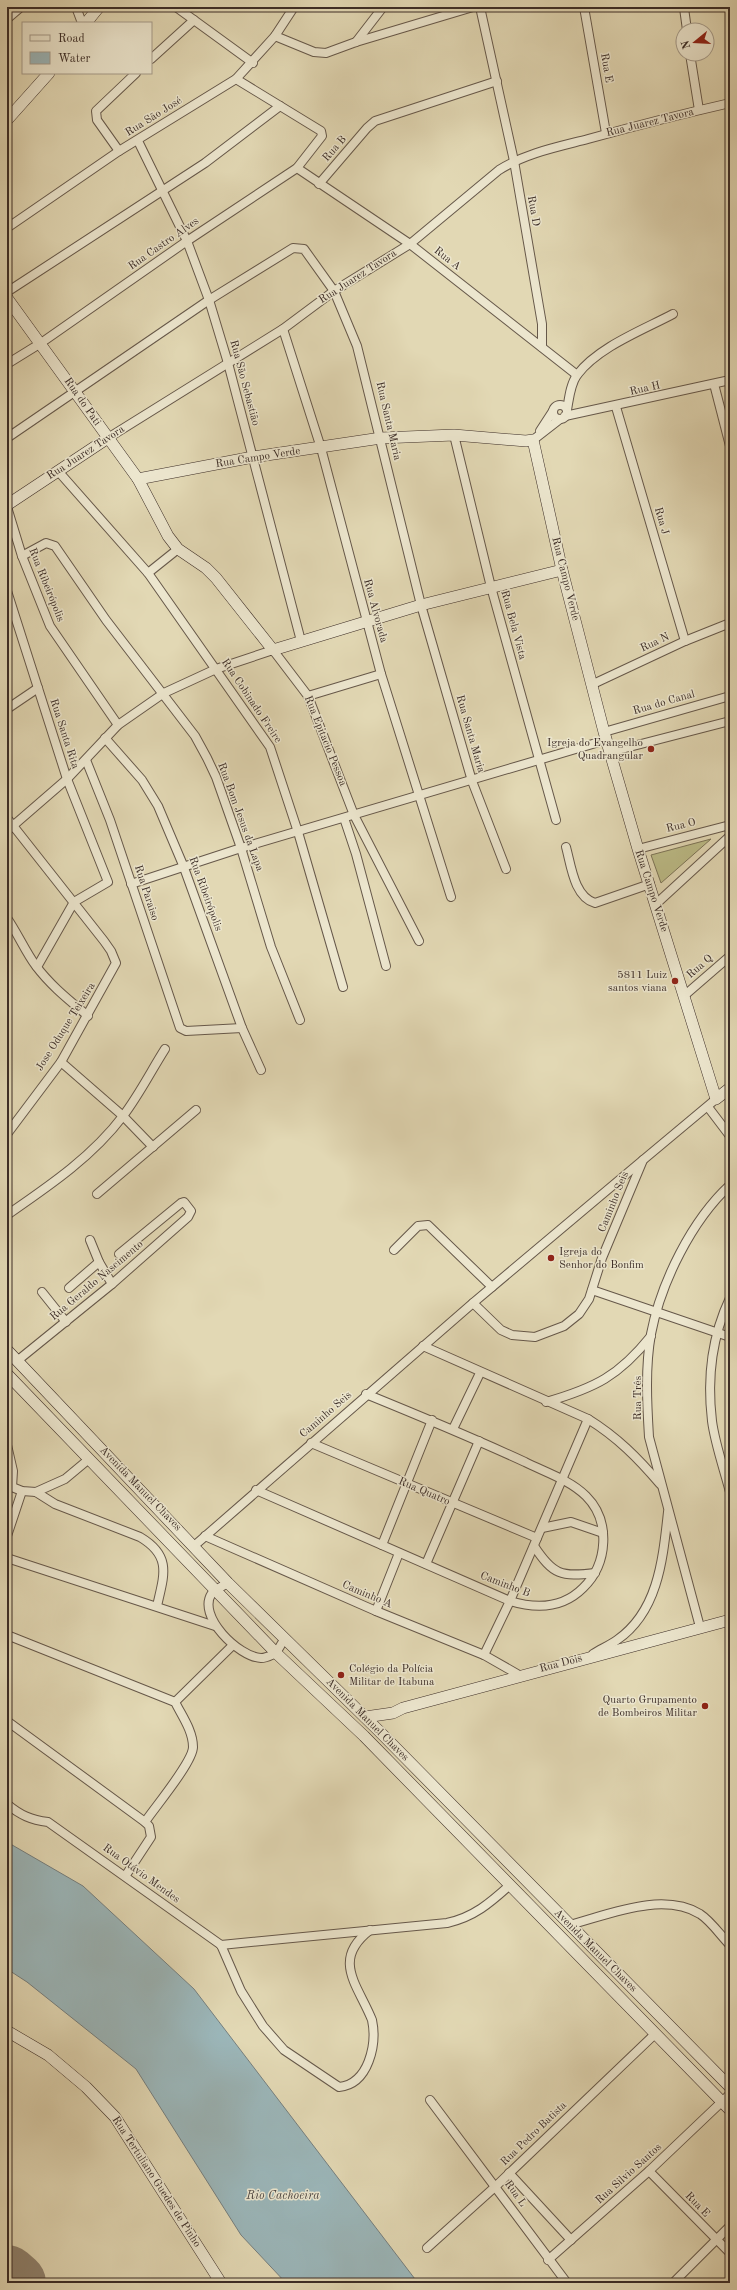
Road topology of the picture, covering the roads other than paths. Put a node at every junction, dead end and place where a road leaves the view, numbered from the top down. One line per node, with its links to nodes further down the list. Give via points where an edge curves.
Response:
1 (21, 7): 12 (street)
2 (76, 7): 14 (street)
3 (99, 7): 15 (street)
4 (176, 7): 11 (street)
5 (294, 7): 17 (street, Rua São José)
6 (383, 7): 18 (street)
7 (473, 7): 18 (street)
8 (480, 7): 25 (street, Rua D)
9 (584, 7): 30 (street, Rua E)
10 (684, 8): 16 (street)
11 (188, 10): 13 (street)
12 (7, 19)
13 (194, 20): 19 (street); 21 (street)
14 (82, 22)
15 (87, 22)
16 (686, 22)
17 (274, 36): 18 (street, via 319,54); 21 (street, Rua São José)
18 (356, 42)
19 (152, 59)
20 (691, 62): 28 (street)
21 (252, 63): 24 (street, Rua São José)
22 (48, 74): 29 (street)
23 (135, 74): 32 (street, via 96,111 97,120)
24 (236, 79): 27 (street); 31 (street, Rua São José)
25 (497, 81): 33 (street, Rua D); 35 (street, Rua B, via 386,116 367,128)
26 (730, 103): 28 (street, Rua Juarez Tavora)
27 (280, 106): 34 (street, Rua Castro Alves, via 322,131 322,136); 36 (street, via 211,159)
28 (699, 110): 30 (street, Rua Juarez Tavora)
29 (7, 120)
30 (606, 134): 33 (street, Rua Juarez Tavora)
31 (138, 141): 32 (street, Rua São José); 36 (street, Rua São Sebastião)
32 (119, 151): 37 (street, Rua São José)
33 (514, 161): 39 (street, Rua Juarez Tavora, via 499,170); 47 (street, Rua D, via 542,324)
34 (297, 168): 35 (street, Rua A); 38 (street, Rua Castro Alves)
35 (319, 184): 39 (street, Rua A)
36 (162, 190): 38 (street, Rua São Sebastião); 41 (street)
37 (7, 228)
38 (186, 241): 43 (street, Rua São Sebastião); 46 (street, Rua Castro Alves)
39 (410, 244): 40 (street, Rua Juarez Tavora); 47 (street, Rua A)
40 (334, 291): 43 (street, Rua Santa Maria, via 304,249 297,247); 45 (street, Rua Juarez Tavora); 61 (street, Rua Santa Maria, via 364,367)
41 (7, 292)
42 (7, 298): 46 (street, Rua do Pati)
43 (209, 300): 48 (street, Rua São Sebastião); 54 (street, Rua Santa Maria)
44 (673, 314): 50 (street, via 618,342)
45 (283, 328): 48 (street, Rua Juarez Tavora); 64 (street, Rua Alvorada)
46 (41, 343): 49 (street, Rua Castro Alves); 54 (street, Rua do Pati)
47 (542, 347): 50 (street, Rua A)
48 (228, 363): 60 (street, Rua Juarez Tavora); 65 (street, Rua São Sebastião)
49 (7, 364)
50 (577, 375): 53 (street)
51 (730, 380): 52 (street, Rua H)
52 (714, 384): 55 (street, Rua H); 63 (street)
53 (571, 389): 56 (street); 57 (street)
54 (75, 392): 59 (street, Rua Santa Maria); 60 (street, Rua do Pati)
55 (616, 407): 57 (street, Rua H); 79 (street, Rua J)
56 (555, 408): 57 (street, via 563,406); 57 (street, via 555,417); 62 (street)
57 (564, 415): 62 (street, Rua H)
58 (454, 435): 61 (street, Rua Campo Verde); 62 (street, Rua Campo Verde, via 526,441); 73 (street, Rua Bela Vista)
59 (7, 438)
60 (108, 438): 66 (street, Rua Juarez Tavora); 67 (street, Rua do Pati)
61 (381, 438): 64 (street, Rua Campo Verde); 75 (street, Rua Santa Maria)
62 (534, 438): 71 (street, Rua Campo Verde)
63 (730, 446)
64 (321, 448): 65 (street, Rua Campo Verde); 76 (street, Rua Alvorada)
65 (253, 458): 67 (street, Rua Campo Verde); 78 (street, Rua São Sebastião)
66 (58, 471): 68 (street, Rua Juarez Tavora); 72 (street, Rua Cobinado Freire)
67 (138, 478): 69 (street, Rua do Pati, via 168,536)
68 (7, 506): 70 (street, Rua Ribeirópolis)
69 (178, 548): 72 (street); 80 (street, Rua Epitacio Pessoa, via 216,578)
70 (22, 556): 85 (street, Rua Bom Jesus da Lapa, via 46,543 52,543 106,620); 90 (street, Rua Ribeirópolis, via 50,626)
71 (562, 570): 73 (street); 83 (street, Rua Campo Verde)
72 (148, 573): 81 (street, Rua Cobinado Freire)
73 (491, 587): 75 (street); 94 (street, Rua Bela Vista)
74 (7, 591): 84 (street, Rua Santa Rita)
75 (421, 605): 76 (street); 97 (street, Rua Santa Maria)
76 (366, 622): 78 (street); 82 (street, Rua Alvorada)
77 (730, 623): 79 (street, Rua N)
78 (302, 641): 80 (street)
79 (685, 641): 83 (street, Rua N)
80 (273, 650): 81 (street); 86 (street, Rua Epitacio Pessoa)
81 (216, 669): 85 (street); 105 (street, Rua Cobinado Freire, via 270,747)
82 (381, 674): 86 (street); 98 (street, Rua Alvorada)
83 (591, 685): 91 (street, Rua Campo Verde)
84 (38, 688): 88 (street); 96 (street, Rua Santa Rita)
85 (164, 693): 90 (street); 108 (street, Rua Bom Jesus da Lapa, via 196,736 207,758)
86 (308, 696): 99 (street, Rua Epitacio Pessoa)
87 (730, 696): 91 (street, Rua do Canal)
88 (7, 709)
89 (730, 721): 93 (street)
90 (118, 725): 92 (street)
91 (605, 736): 93 (street, Rua Campo Verde); 94 (street, Rua do Canal)
92 (105, 738): 95 (street); 110 (street, Rua Ribeirópolis, via 152,794)
93 (610, 752): 109 (street, Rua Campo Verde)
94 (538, 758): 97 (street, Rua do Canal); 102 (street, Rua Bela Vista)
95 (84, 762): 96 (street); 112 (street, Rua Paraiso, via 110,820)
96 (67, 779): 104 (street); 115 (street, Rua Santa Rita, via 108,882)
97 (472, 781): 98 (street, Rua do Canal); 111 (street, Rua Santa Maria)
98 (418, 795): 99 (street, Rua do Canal); 114 (street, Rua Alvorada)
99 (354, 815): 101 (street, Rua do Canal); 118 (street, Rua Epitacio Pessoa)
100 (7, 818): 104 (street)
101 (344, 818): 105 (street, Rua do Canal); 120 (street)
102 (556, 820)
103 (730, 825): 109 (street, Rua O)
104 (10, 828): 115 (street)
105 (298, 832): 108 (street, Rua do Canal); 122 (street, Rua Cobinado Freire)
106 (730, 836): 116 (street)
107 (566, 847): 113 (street, via 576,885 588,901 595,903)
108 (241, 848): 110 (street, Rua do Canal); 125 (street, Rua Bom Jesus da Lapa, via 271,947)
109 (638, 849): 113 (street, Rua Campo Verde)
110 (183, 866): 112 (street, Rua do Canal); 126 (street, Rua Ribeirópolis)
111 (506, 869)
112 (131, 884): 126 (street, Rua Paraiso, via 178,1026 184,1031)
113 (650, 884): 116 (street, Rua Campo Verde)
114 (451, 897)
115 (74, 902): 121 (street); 124 (street, Jose Oduque Teixeira, via 112,951 116,963)
116 (656, 904): 123 (street, Rua Campo Verde)
117 (8, 924): 121 (street)
118 (419, 940)
119 (730, 956): 123 (street, Rua Q)
120 (386, 966)
121 (37, 967): 124 (street, via 55,989)
122 (343, 987)
123 (685, 995): 131 (street, Rua Campo Verde)
124 (88, 1016): 128 (street, Jose Oduque Teixeira)
125 (300, 1020)
126 (242, 1028): 129 (street, Rua Ribeirópolis)
127 (165, 1049): 134 (street)
128 (61, 1062): 134 (street); 135 (street, Jose Oduque Teixeira)
129 (261, 1070)
130 (730, 1088): 131 (street)
131 (716, 1098): 132 (street)
132 (708, 1107): 136 (street); 138 (street, Caminho Seis)
133 (196, 1110): 137 (street)
134 (123, 1116): 137 (street); 141 (street, via 85,1157)
135 (7, 1134)
136 (730, 1136)
137 (153, 1147): 140 (street)
138 (643, 1160): 147 (street, Caminho Seis); 149 (street, Caminho Seis, via 602,1258)
139 (730, 1185): 153 (street, Rua Três, via 699,1221 666,1282)
140 (97, 1194)
141 (7, 1215)
142 (90, 1240): 145 (street)
143 (394, 1250): 147 (street, via 418,1226 428,1225)
144 (119, 1254): 146 (street, Rua Geraldo Nascimento, via 181,1203 186,1203 190,1209 188,1217)
145 (99, 1262): 146 (street); 148 (street)
146 (112, 1284): 154 (street, Rua Geraldo Nascimento)
147 (492, 1287): 152 (street, Caminho Seis)
148 (69, 1288)
149 (592, 1290): 152 (street, Caminho Seis, via 579,1314 564,1326 535,1337 523,1338 501,1330); 153 (street)
150 (42, 1292): 154 (street)
151 (730, 1298): 155 (street)
152 (473, 1303): 158 (street, Caminho Seis)
153 (656, 1312): 155 (street); 156 (street, Rua Três)
154 (66, 1322): 160 (street, Rua Geraldo Nascimento)
155 (717, 1334): 157 (street); 179 (street, via 712,1361 712,1422)
156 (651, 1336): 164 (street, via 633,1358 612,1375 590,1387); 175 (street, Rua Três, via 649,1437)
157 (730, 1337)
158 (423, 1346): 161 (street); 163 (street, Caminho Seis)
159 (7, 1350): 160 (street, Avenida Manuel Chaves)
160 (18, 1361): 188 (street, Avenida Manuel Chaves)
161 (480, 1373): 164 (street); 167 (street)
162 (7, 1374): 171 (street, Avenida Manuel Chaves)
163 (366, 1394): 166 (street, Caminho B); 169 (street, Caminho Seis)
164 (546, 1402): 165 (street)
165 (588, 1419): 172 (street); 175 (street, via 629,1449)
166 (432, 1420): 167 (street, Caminho B); 173 (street)
167 (453, 1429): 168 (street, Caminho B)
168 (479, 1441): 172 (street, Caminho B); 180 (street)
169 (311, 1443): 173 (street, Rua Quatro); 176 (street, Caminho Seis)
170 (7, 1445): 174 (street, via 13,1471)
171 (89, 1459): 178 (street, via 65,1479); 194 (street, Avenida Manuel Chaves)
172 (562, 1480): 182 (street); 183 (street, Caminho B, via 585,1495 592,1503)
173 (407, 1484): 180 (street, Rua Quatro); 187 (street)
174 (9, 1486): 177 (street)
175 (662, 1486): 181 (street, Rua Três)
176 (256, 1490): 185 (street, Caminho Seis); 187 (street, Caminho B)
177 (22, 1492): 178 (street); 184 (street)
178 (36, 1492): 196 (street, via 55,1504 140,1537 151,1544 160,1553 165,1572)
179 (730, 1492)
180 (452, 1504): 186 (street, Rua Quatro); 191 (street)
181 (669, 1507): 200 (street, Rua Três); 206 (street, via 663,1559 656,1586 646,1608 618,1639)
182 (542, 1528): 183 (street, via 571,1522); 186 (street)
183 (603, 1533): 192 (street, Caminho B, via 602,1557)
184 (7, 1536)
185 (205, 1536): 188 (street, Caminho Seis); 197 (street, Caminho A)
186 (536, 1542): 192 (street, via 544,1561 557,1572 575,1576); 195 (street)
187 (382, 1545): 189 (street, Caminho B)
188 (194, 1546): 193 (street, Avenida Manuel Chaves)
189 (399, 1553): 191 (street, Caminho B); 197 (street)
190 (7, 1558): 196 (street)
191 (426, 1564): 195 (street, Caminho B)
192 (595, 1573): 195 (street, Caminho B, via 579,1592 560,1602 541,1607)
193 (228, 1583): 194 (street); 202 (street, Avenida Manuel Chaves)
194 (215, 1591): 199 (street, via 210,1598); 204 (street, Avenida Manuel Chaves)
195 (510, 1601): 205 (street)
196 (157, 1606): 199 (street)
197 (376, 1611): 205 (street, Caminho A)
198 (730, 1620): 200 (street, Rua Dois)
199 (215, 1626): 203 (street)
200 (700, 1627): 206 (street, Rua Dois)
201 (7, 1635): 208 (street)
202 (285, 1638): 204 (street); 210 (street, Avenida Manuel Chaves)
203 (233, 1645): 204 (street, via 256,1657); 208 (street)
204 (276, 1653): 213 (street, Avenida Manuel Chaves)
205 (484, 1655): 207 (street, Caminho A)
206 (586, 1658): 207 (street, Rua Dois)
207 (519, 1675): 209 (street, Rua Dois, via 402,1708)
208 (174, 1702): 215 (street, via 192,1737 192,1757)
209 (393, 1713): 210 (street, Rua Dois); 212 (street, Rua Dois)
210 (365, 1717): 212 (street, Avenida Manuel Chaves)
211 (7, 1721): 215 (street)
212 (379, 1731): 213 (street); 218 (street, Avenida Manuel Chaves)
213 (364, 1736): 217 (street, Avenida Manuel Chaves)
214 (7, 1804): 216 (street, Rua Otávio Mendes, via 21,1815 48,1822)
215 (145, 1822): 216 (street, via 149,1826 151,1838)
216 (126, 1875): 220 (street, Rua Otávio Mendes)
217 (510, 1885): 219 (street, via 482,1910 464,1919); 223 (street, Avenida Manuel Chaves)
218 (569, 1925): 221 (street, via 634,1908 670,1904 686,1907 702,1915); 224 (street, Avenida Manuel Chaves)
219 (370, 1930): 220 (street); 220 (street, via 358,1940 352,1950 350,1968 372,2020 374,2028 371,2049 364,2071 351,2083 339,2087 284,2050 263,2026 241,1991)
220 (221, 1945)
221 (730, 1945)
222 (7, 2031): 237 (street, Rua Tertuliano Guedes de Pinho, via 48,2055 86,2087 115,2117)
223 (655, 2034): 225 (street, Avenida Manuel Chaves); 229 (street, Rua Pedro Batista)
224 (730, 2087)
225 (726, 2098): 227 (street, Avenida Manuel Chaves); 228 (street, Rua Silvio Santos)
226 (430, 2100): 230 (street, Rua L)
227 (730, 2110)
228 (649, 2171): 232 (street, Rua Silvio Santos); 233 (street, Rua E)
229 (509, 2173): 230 (street, Rua Pedro Batista); 232 (street)
230 (496, 2186): 234 (street, Rua Pedro Batista); 236 (street, Rua L)
231 (730, 2226): 233 (street)
232 (571, 2240): 236 (street, Rua Silvio Santos)
233 (716, 2240): 235 (street, Rua E); 239 (street)
234 (427, 2248)
235 (730, 2253)
236 (548, 2260): 238 (street, Rua L)
237 (221, 2283)
238 (568, 2283)
239 (673, 2283)

